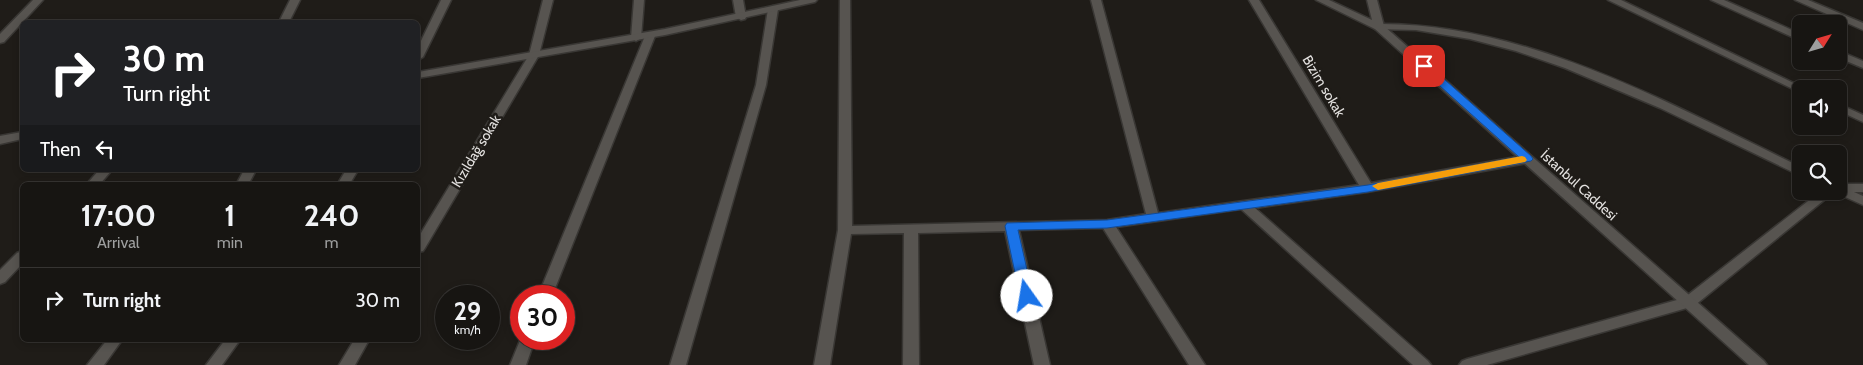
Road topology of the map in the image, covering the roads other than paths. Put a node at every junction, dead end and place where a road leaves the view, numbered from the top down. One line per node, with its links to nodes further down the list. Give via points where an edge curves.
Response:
1 (38, 0): 24 (street)
2 (295, 0): 18 (street)
3 (446, 0): 25 (street)
4 (548, 0): 26 (street, Kızıldağ sokak)
5 (639, 0): 23 (street)
6 (738, 0): 17 (street)
7 (812, 0): 16 (street)
8 (845, 0): 50 (street)
9 (1096, 0): 46 (street)
10 (1254, 0): 39 (street, Bizim sokak)
11 (1321, 0): 19 (street)
12 (1372, 0): 19 (street)
13 (1613, 0): 30 (street)
14 (1716, 0): 21 (street)
15 (1800, 0): 20 (street)
16 (773, 10): 17 (street); 64 (street, via 761,85)
17 (741, 17): 22 (street)
18 (285, 20)
19 (1379, 27): 35 (street, İstanbul Caddesi); 36 (street, via 1430,30 1477,38 1546,57 1632,92)
20 (1863, 27)
21 (1792, 34)
22 (650, 36): 23 (street); 54 (street)
23 (636, 38): 26 (street)
24 (0, 40)
25 (420, 53)
26 (534, 55): 29 (street); 51 (street, Kızıldağ sokak)
27 (1848, 58): 28 (street)
28 (1863, 65)
29 (420, 75)
30 (1792, 85)
31 (1847, 111): 32 (street)
32 (1863, 119)
33 (20, 136): 34 (street)
34 (2, 140)
35 (1527, 159): 39 (street); 55 (street, İstanbul Caddesi)
36 (1792, 168)
37 (104, 172): 38 (street)
38 (95, 182)
39 (1368, 188): 45 (street)
40 (1863, 188): 41 (street)
41 (1847, 189)
42 (1847, 193): 44 (street)
43 (1818, 200): 55 (street)
44 (1863, 201)
45 (1244, 205): 46 (street); 69 (street)
46 (1153, 218): 47 (street)
47 (1107, 224): 48 (street); 68 (street)
48 (1011, 226): 49 (street); 67 (street)
49 (912, 228): 50 (street); 66 (street)
50 (845, 230): 65 (street)
51 (420, 245)
52 (20, 258): 53 (street)
53 (0, 279)
54 (549, 285)
55 (1689, 302): 70 (street); 71 (street, İstanbul Caddesi)
56 (113, 342): 60 (street)
57 (231, 342): 61 (street)
58 (361, 342): 62 (street)
59 (524, 350): 63 (street)
60 (95, 365)
61 (214, 365)
62 (347, 365)
63 (518, 365)
64 (678, 365)
65 (822, 365)
66 (911, 365)
67 (1042, 365)
68 (1197, 365)
69 (1423, 365)
70 (1467, 365)
71 (1759, 365)

